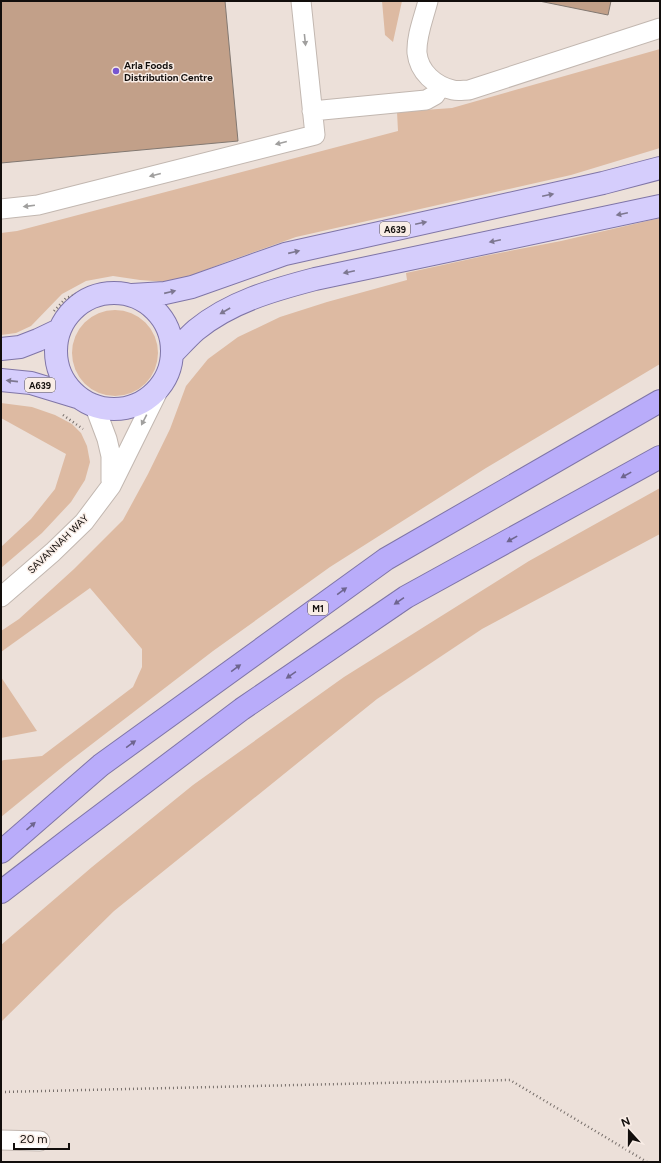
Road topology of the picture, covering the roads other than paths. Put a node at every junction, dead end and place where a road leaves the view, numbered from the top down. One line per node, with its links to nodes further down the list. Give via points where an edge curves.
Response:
1 (301, 1): 5 (street, one-way to 5)
2 (428, 1): 4 (street, via 417,53 421,67)
3 (660, 28): 4 (street, via 469,90 454,90)
4 (441, 86): 5 (street, via 435,95 426,100)
5 (312, 111): 8 (street, one-way to 8, via 315,135 38,205)
6 (660, 168): 9 (main road, A639, one-way to 6, via 165,293 192,287 285,254)
7 (660, 206): 12 (main road, one-way to 12, via 281,288 253,297 226,310 196,330)
8 (1, 209)
9 (132, 295): 10 (main road, via 114,292 97,295 81,302 68,314); 12 (main road, via 146,302 166,324)
10 (59, 330): 11 (main road, via 20,346); 16 (main road, via 54,354 61,378)
11 (1, 348)
12 (172, 354): 14 (main road, via 169,370)
13 (1, 380): 16 (main road, A639, one-way to 13, via 31,383)
14 (161, 386): 16 (main road, via 150,397 135,406 115,410); 18 (street, SAVANNAH WAY, one-way to 18)
15 (660, 401): 20 (highway, M1, one-way to 15, via 101,766 386,559)
16 (86, 402): 18 (street, via 107,439 111,456)
17 (660, 456): 21 (highway, one-way to 21, via 406,597 242,709)
18 (110, 486): 19 (street, SAVANNAH WAY, via 84,522)
19 (1, 597)
20 (1, 852)
21 (1, 892)
22 (1, 1140): 23 (street)
23 (40, 1141)

